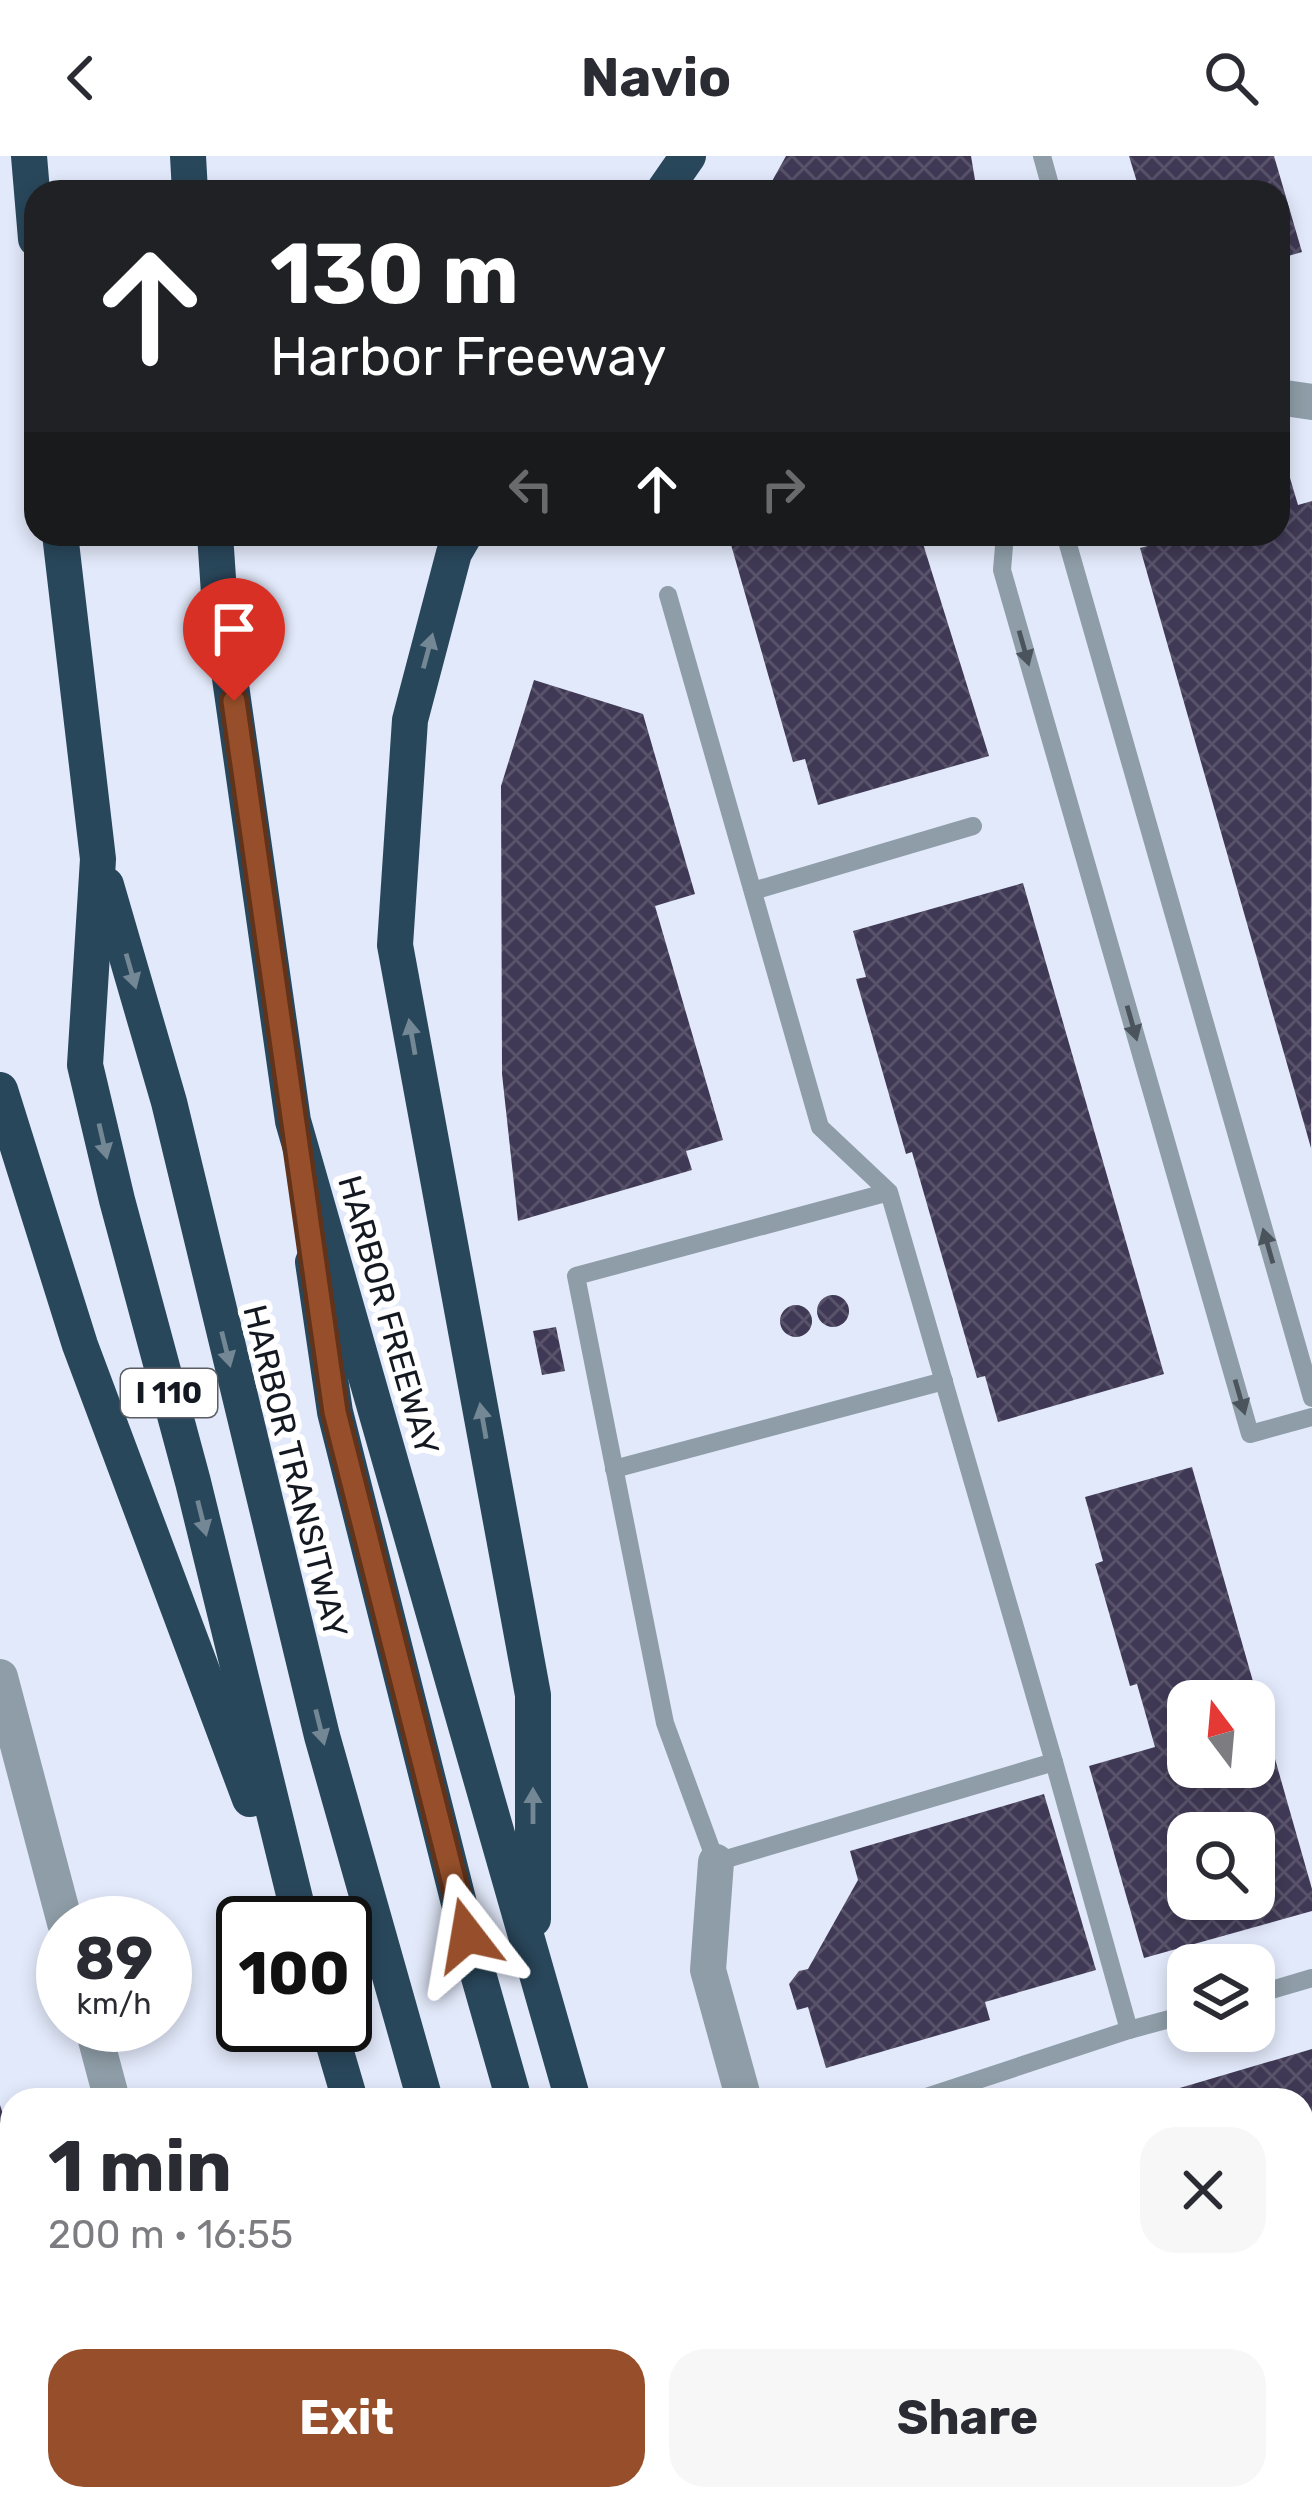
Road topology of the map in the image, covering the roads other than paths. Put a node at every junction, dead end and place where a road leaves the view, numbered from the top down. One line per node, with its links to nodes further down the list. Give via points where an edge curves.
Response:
1 (61, 546): 8 (highway, I 110)
2 (216, 546): 11 (highway, HARBOR FREEWAY)
3 (458, 546): 23 (highway, one-way to 3, via 532,1695 395,945 410,720)
4 (1004, 546): 15 (lane, one-way to 15, via 1002,570 1250,1434)
5 (1068, 546): 14 (lane, one-way to 5)
6 (668, 595): 9 (lane)
7 (973, 826): 9 (lane)
8 (98, 859): 22 (highway, I 110, one-way to 22, via 85,1065); 32 (highway, HARBOR TRANSITWAY, one-way to 32, via 169,1102 322,1736)
9 (753, 891): 12 (lane, via 820,1127)
10 (0, 1090): 21 (highway, via 80,1345)
11 (293, 1121): 23 (highway, HARBOR FREEWAY); 33 (highway, HARBOR TRANSITWAY, via 335,1412)
12 (890, 1192): 13 (lane); 16 (lane, via 576,1276)
13 (944, 1381): 16 (lane); 18 (lane)
14 (1312, 1398)
15 (1312, 1417)
16 (614, 1469): 19 (lane, via 665,1723)
17 (0, 1677): 20 (street)
18 (1054, 1762): 19 (lane); 27 (lane)
19 (716, 1862): 35 (street, via 708,1970)
20 (58, 1896)
21 (289, 1896)
22 (293, 1896)
23 (533, 1965): 34 (highway, HARBOR FREEWAY)
24 (1312, 1978): 25 (lane)
25 (1275, 1989)
26 (1167, 2020): 27 (lane)
27 (1129, 2030): 36 (lane)
28 (99, 2052): 30 (street)
29 (336, 2052): 31 (highway)
30 (109, 2088)
31 (346, 2088)
32 (422, 2088)
33 (511, 2088)
34 (569, 2088)
35 (741, 2088)
36 (953, 2088)

